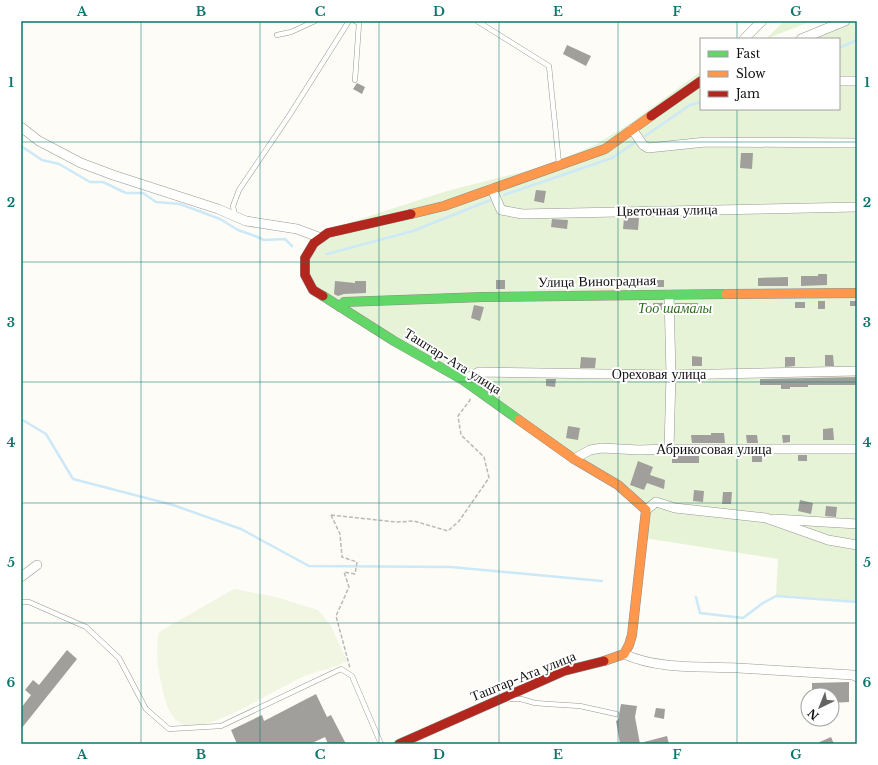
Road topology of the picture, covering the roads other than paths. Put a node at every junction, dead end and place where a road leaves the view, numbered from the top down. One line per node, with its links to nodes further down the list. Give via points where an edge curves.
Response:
1 (315, 21): 7 (lane, via 291,32)
2 (349, 21): 20 (lane, via 239,190 233,206)
3 (355, 21): 10 (lane, via 359,23)
4 (477, 21): 17 (lane, via 549,66)
5 (762, 21): 8 (street)
6 (845, 21): 9 (street)
7 (277, 35)
8 (745, 38)
9 (803, 38)
10 (355, 80)
11 (840, 81): 13 (street)
12 (700, 82): 15 (street, Таштар-Ата улица)
13 (857, 82)
14 (21, 127): 20 (street, via 39,141 81,163)
15 (632, 130): 16 (street, via 648,148 706,142); 17 (street, Таштар-Ата улица, via 605,149)
16 (857, 143)
17 (559, 166): 18 (street, Таштар-Ата улица)
18 (492, 189): 19 (street, Цветочная улица, via 501,210 522,214); 21 (street, Таштар-Ата улица, via 444,206 328,233)
19 (857, 206)
20 (235, 216): 21 (street, via 246,221 296,229)
21 (321, 238): 24 (street, Таштар-Ата улица, via 314,243 305,258 305,275 313,290)
22 (857, 293): 23 (street, Улица Виноградная)
23 (670, 295): 24 (street, Улица Виноградная, via 483,296 344,302); 26 (street)
24 (340, 307): 27 (street, Таштар-Ата улица)
25 (857, 371): 26 (street, Ореховая улица)
26 (671, 375): 27 (street, Ореховая улица, via 479,372); 28 (street)
27 (463, 380): 30 (street, Таштар-Ата улица)
28 (669, 449): 29 (street, Абрикосовая улица); 30 (street, Абрикосовая улица, via 602,448 590,450)
29 (857, 449)
30 (574, 459): 31 (street, Таштар-Ата улица, via 618,485)
31 (646, 510): 32 (street, via 656,502 675,508); 38 (street, via 632,636 630,646)
32 (766, 518): 33 (street); 34 (street, via 828,540)
33 (857, 524)
34 (857, 545)
35 (37, 565): 36 (street)
36 (21, 577)
37 (21, 602): 42 (lane, via 29,602 86,627 119,658 146,709 169,729 221,726 340,669 352,676)
38 (624, 654): 39 (street, via 638,660 672,666 846,674); 40 (street, Таштар-Ата улица, via 564,671)
39 (857, 677)
40 (504, 698): 41 (lane, via 580,706); 43 (street, Таштар-Ата улица)
41 (616, 714)
42 (381, 744)
43 (399, 744)

